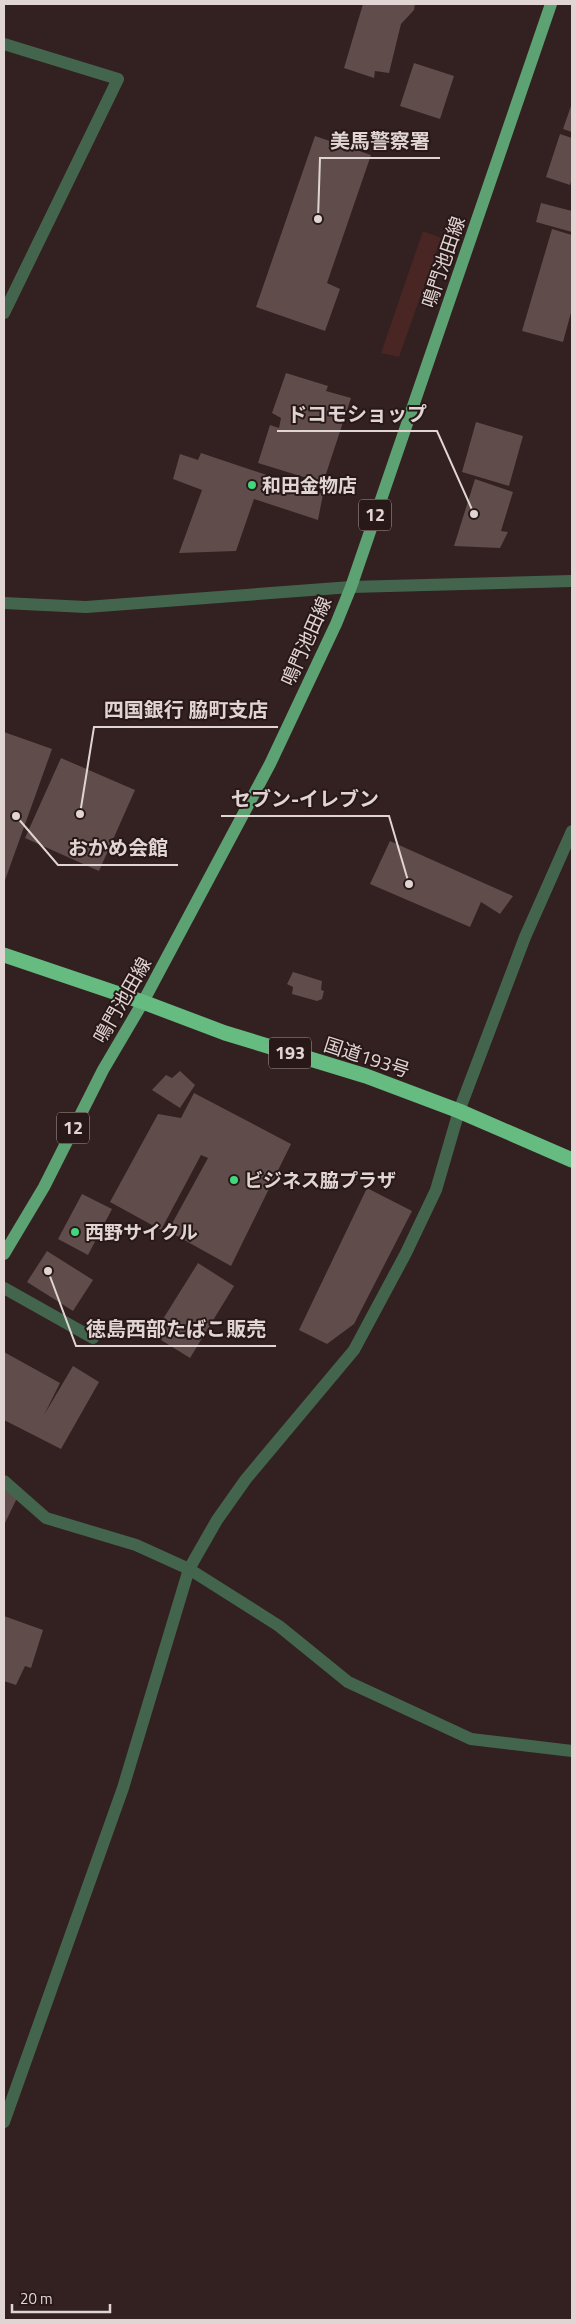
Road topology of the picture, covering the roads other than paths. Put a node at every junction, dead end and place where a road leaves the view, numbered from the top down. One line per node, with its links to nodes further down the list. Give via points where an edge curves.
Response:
1 (551, 4): 5 (main road, 鳴門池田線 / 12)
2 (4, 44): 3 (street, via 118,78)
3 (4, 313)
4 (572, 581): 5 (street)
5 (351, 587): 6 (street, via 86,606); 9 (main road, 鳴門池田線 / 12, via 270,764)
6 (4, 602)
7 (572, 831): 10 (street, via 525,937)
8 (4, 955): 9 (highway, 国道193号 / 193)
9 (143, 1002): 10 (highway, 国道193号 / 193, via 225,1033 366,1076); 12 (main road, 鳴門池田線 / 12, via 103,1070 44,1187)
10 (459, 1110): 11 (highway, 国道193号 / 193); 16 (street, via 436,1190 354,1350 246,1479 217,1520)
11 (572, 1160)
12 (4, 1254)
13 (4, 1288): 14 (street)
14 (93, 1338)
15 (4, 1481): 16 (street, via 46,1518 136,1545)
16 (189, 1569): 17 (street, via 279,1626 348,1682 471,1739); 18 (street, via 123,1788)
17 (572, 1751)
18 (4, 2122)

